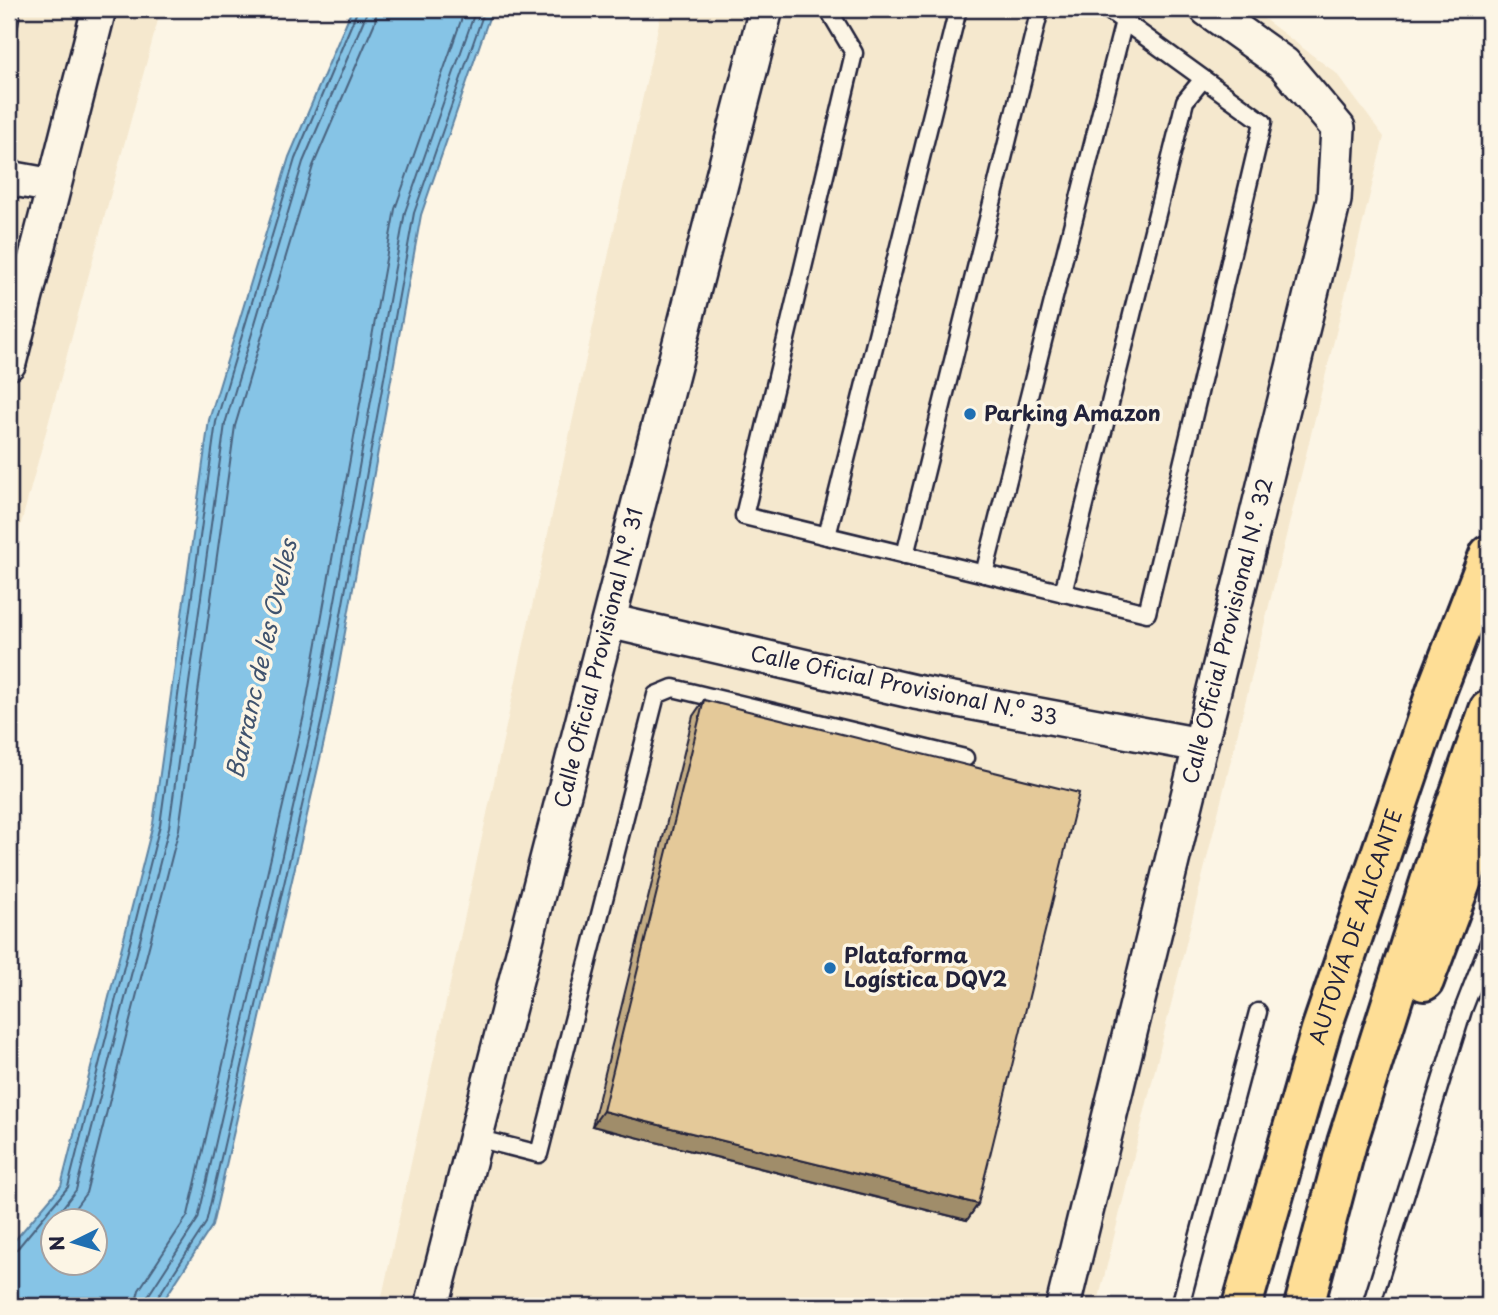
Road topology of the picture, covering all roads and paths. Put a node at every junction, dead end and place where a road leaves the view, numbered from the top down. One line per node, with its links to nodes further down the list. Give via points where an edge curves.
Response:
1 (99, 9): 11 (street)
2 (766, 9): 18 (street, Calle Oficial Provisional N.º 31)
3 (828, 9): 13 (lane, via 854,54 744,516)
4 (958, 9): 13 (lane)
5 (1040, 9): 14 (lane)
6 (1107, 9): 8 (lane)
7 (1207, 9): 20 (street, Calle Oficial Provisional N.º 32, via 1284,64 1338,128 1334,200)
8 (1124, 21): 9 (lane); 16 (lane)
9 (1203, 79): 17 (lane, via 1185,101); 17 (lane, via 1263,122 1147,612)
10 (9, 178): 11 (street)
11 (52, 186): 12 (street)
12 (9, 363)
13 (827, 536): 14 (lane)
14 (905, 555): 16 (lane)
15 (1489, 555): 29 (highway, AUTOVÍA DE ALICANTE, via 1437,690 1321,1030)
16 (984, 574): 17 (lane)
17 (1063, 593)
18 (609, 621): 20 (street, Calle Oficial Provisional N.º 33, via 915,692); 25 (street, Calle Oficial Provisional N.º 31)
19 (1489, 710): 30 (highway, via 1347,1143)
20 (1200, 745): 27 (street, Calle Oficial Provisional N.º 32)
21 (965, 758): 25 (lane, via 673,688 656,695 540,1154)
22 (1489, 808): 31 (highway, via 1412,1012 1342,1240)
23 (1489, 943): 32 (lane, via 1463,1010)
24 (1258, 1012): 28 (lane)
25 (476, 1139): 26 (street, Calle Oficial Provisional N.º 31)
26 (432, 1306)
27 (1063, 1306)
28 (1180, 1306)
29 (1242, 1306)
30 (1304, 1306)
31 (1310, 1306)
32 (1371, 1306)

